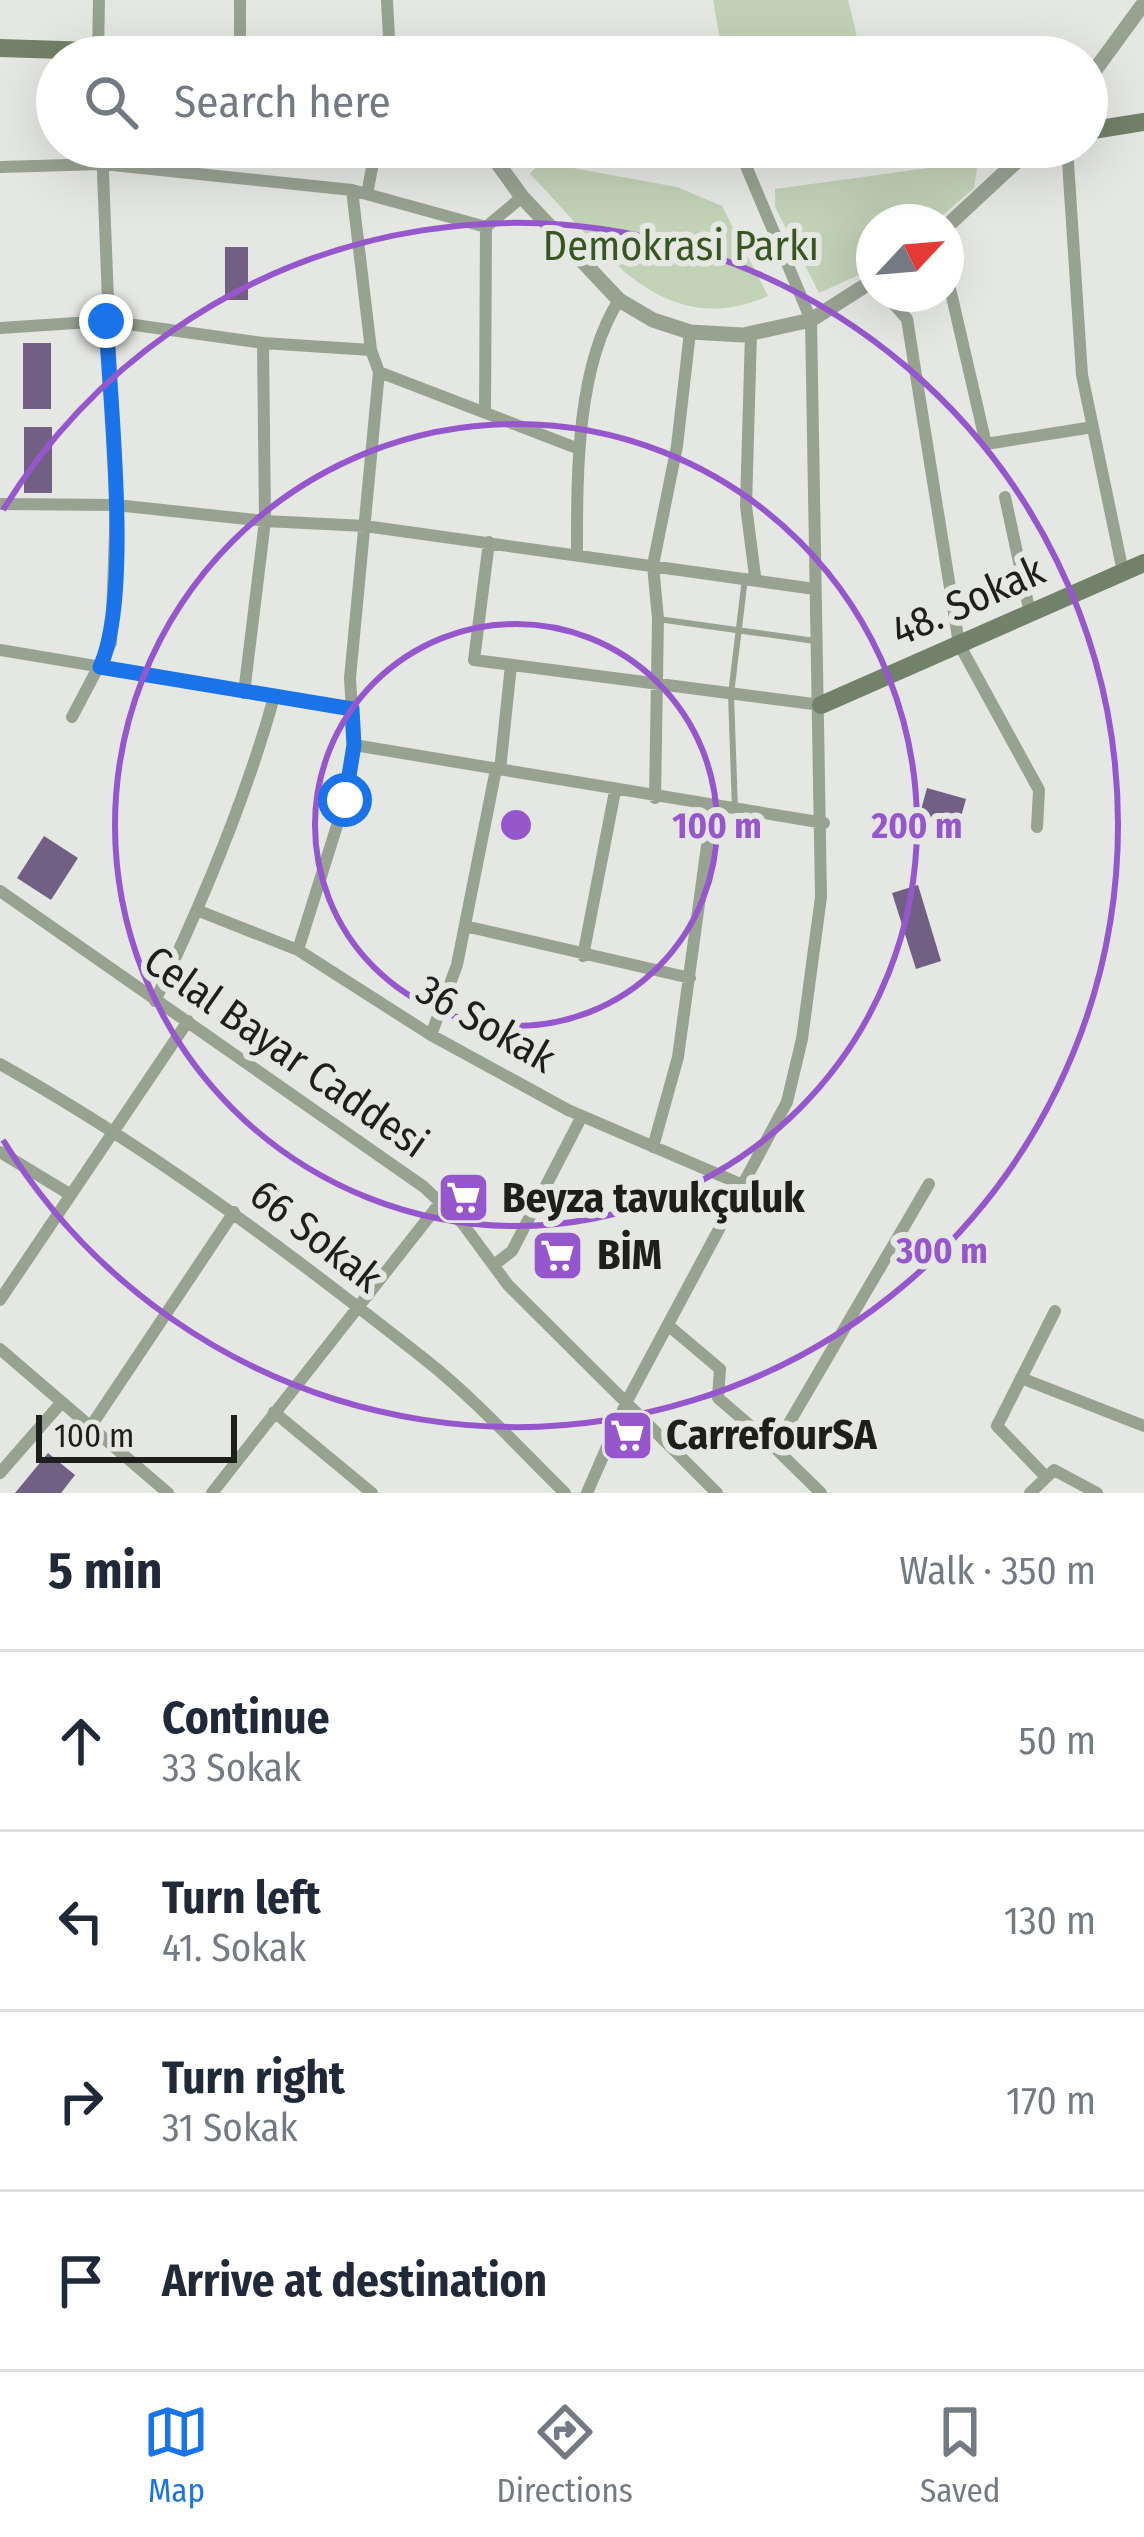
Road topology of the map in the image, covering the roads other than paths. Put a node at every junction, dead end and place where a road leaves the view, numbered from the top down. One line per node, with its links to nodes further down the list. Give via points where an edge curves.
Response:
1 (99, 0): 5 (street)
2 (240, 0): 6 (street)
3 (387, 0): 7 (street)
4 (1144, 4): 10 (street)
5 (98, 36)
6 (240, 36)
7 (389, 36)
8 (0, 48): 9 (main road)
9 (36, 50)
10 (1108, 53)
11 (1144, 122): 12 (main road)
12 (1108, 128)
13 (36, 166): 14 (street)
14 (0, 167)
15 (103, 168): 32 (street)
16 (141, 168): 22 (street)
17 (372, 168): 23 (street)
18 (501, 168): 24 (street)
19 (747, 168): 31 (street)
20 (1009, 168): 25 (street)
21 (1068, 168): 40 (street, via 1082,375)
22 (352, 190): 23 (street); 37 (street)
23 (367, 194): 26 (street)
24 (522, 197): 26 (street); 28 (street)
25 (964, 210)
26 (486, 227): 39 (street)
27 (856, 292): 31 (street)
28 (619, 300): 34 (street); 41 (street, via 595,352)
29 (901, 312): 58 (street)
30 (955, 312): 40 (street, via 986,445)
31 (812, 320): 35 (street); 53 (street)
32 (106, 321): 33 (street); 36 (street); 44 (street)
33 (0, 328)
34 (690, 332): 35 (street); 50 (street)
35 (751, 333): 52 (street)
36 (263, 343): 37 (street); 45 (street)
37 (370, 350): 38 (street)
38 (379, 372): 39 (street); 46 (street)
39 (484, 412): 41 (street)
40 (1093, 427): 51 (street)
41 (580, 449): 48 (street)
42 (1005, 497): 54 (street)
43 (0, 504): 44 (street)
44 (116, 506): 45 (street); 61 (street, via 111,644)
45 (265, 520): 46 (street); 63 (street)
46 (365, 526): 47 (street); 67 (street)
47 (489, 542): 48 (street); 60 (street, via 474,660)
48 (577, 554): 50 (street)
49 (1144, 563): 51 (main road, 48. Sokak)
50 (653, 565): 52 (street); 55 (street)
51 (1123, 572): 54 (main road, 48. Sokak)
52 (750, 575): 53 (street); 56 (lane)
53 (815, 589): 57 (street)
54 (1030, 613): 58 (main road, 48. Sokak)
55 (658, 619): 56 (lane); 62 (street)
56 (742, 631): 57 (lane); 64 (lane)
57 (821, 642): 66 (street)
58 (959, 644): 66 (main road, 48. Sokak); 76 (street, via 1040,790)
59 (0, 650): 61 (street)
60 (512, 665): 62 (street); 70 (street)
61 (100, 667): 63 (street); 68 (street)
62 (658, 684): 64 (street); 72 (street)
63 (244, 693): 65 (street)
64 (731, 694): 66 (street); 74 (lane)
65 (274, 697): 67 (street); 78 (street)
66 (821, 705): 75 (street)
67 (352, 709): 69 (street)
68 (72, 717)
69 (354, 745): 70 (street); 80 (street, via 340,821)
70 (498, 770): 71 (street); 79 (street)
71 (615, 791): 72 (street); 81 (street)
72 (655, 798): 73 (street)
73 (712, 808): 74 (street); 82 (street)
74 (735, 812): 75 (street)
75 (824, 824): 92 (street, via 802,1040 788,1102)
76 (1037, 827)
77 (0, 891): 83 (street, Celal Bayar Caddesi)
78 (199, 910): 80 (street, 36 Sokak); 83 (street)
79 (465, 926): 81 (street); 85 (street)
80 (298, 950): 85 (street, 36 Sokak)
81 (583, 956): 82 (street)
82 (690, 978): 89 (street, via 668,1107)
83 (155, 1001): 84 (street, Celal Bayar Caddesi)
84 (188, 1021): 88 (street); 94 (street, Celal Bayar Caddesi)
85 (431, 1035): 87 (street, 36 Sokak)
86 (0, 1064): 88 (street, 66 Sokak)
87 (582, 1116): 89 (street, 36 Sokak); 96 (street, via 512,1251)
88 (117, 1130): 93 (street); 95 (street, 66 Sokak)
89 (653, 1147): 92 (street, 36 Sokak)
90 (0, 1152): 93 (street)
91 (929, 1184): 108 (street, via 785,1430)
92 (745, 1186): 100 (street)
93 (71, 1195): 97 (street)
94 (440, 1203): 96 (street, Celal Bayar Caddesi); 98 (street)
95 (234, 1212): 98 (street, 66 Sokak); 106 (street)
96 (494, 1265): 103 (street, Celal Bayar Caddesi)
97 (0, 1300)
98 (354, 1310): 105 (street); 114 (street, 66 Sokak, via 429,1362)
99 (1055, 1311): 102 (street)
100 (668, 1326): 103 (street); 108 (street, via 720,1369 718,1397)
101 (0, 1349): 104 (street)
102 (1022, 1378): 107 (street); 110 (street, via 997,1426)
103 (627, 1401): 115 (street); 116 (street, Celal Bayar Caddesi)
104 (61, 1402): 106 (street); 109 (street)
105 (274, 1412): 112 (street); 113 (street)
106 (91, 1426): 111 (street)
107 (1144, 1426)
108 (769, 1442): 117 (street)
109 (0, 1473)
110 (1050, 1474): 118 (street); 119 (street)
111 (168, 1493)
112 (212, 1493)
113 (372, 1493)
114 (565, 1493)
115 (586, 1493)
116 (717, 1493)
117 (821, 1493)
118 (1030, 1493)
119 (1096, 1493)

